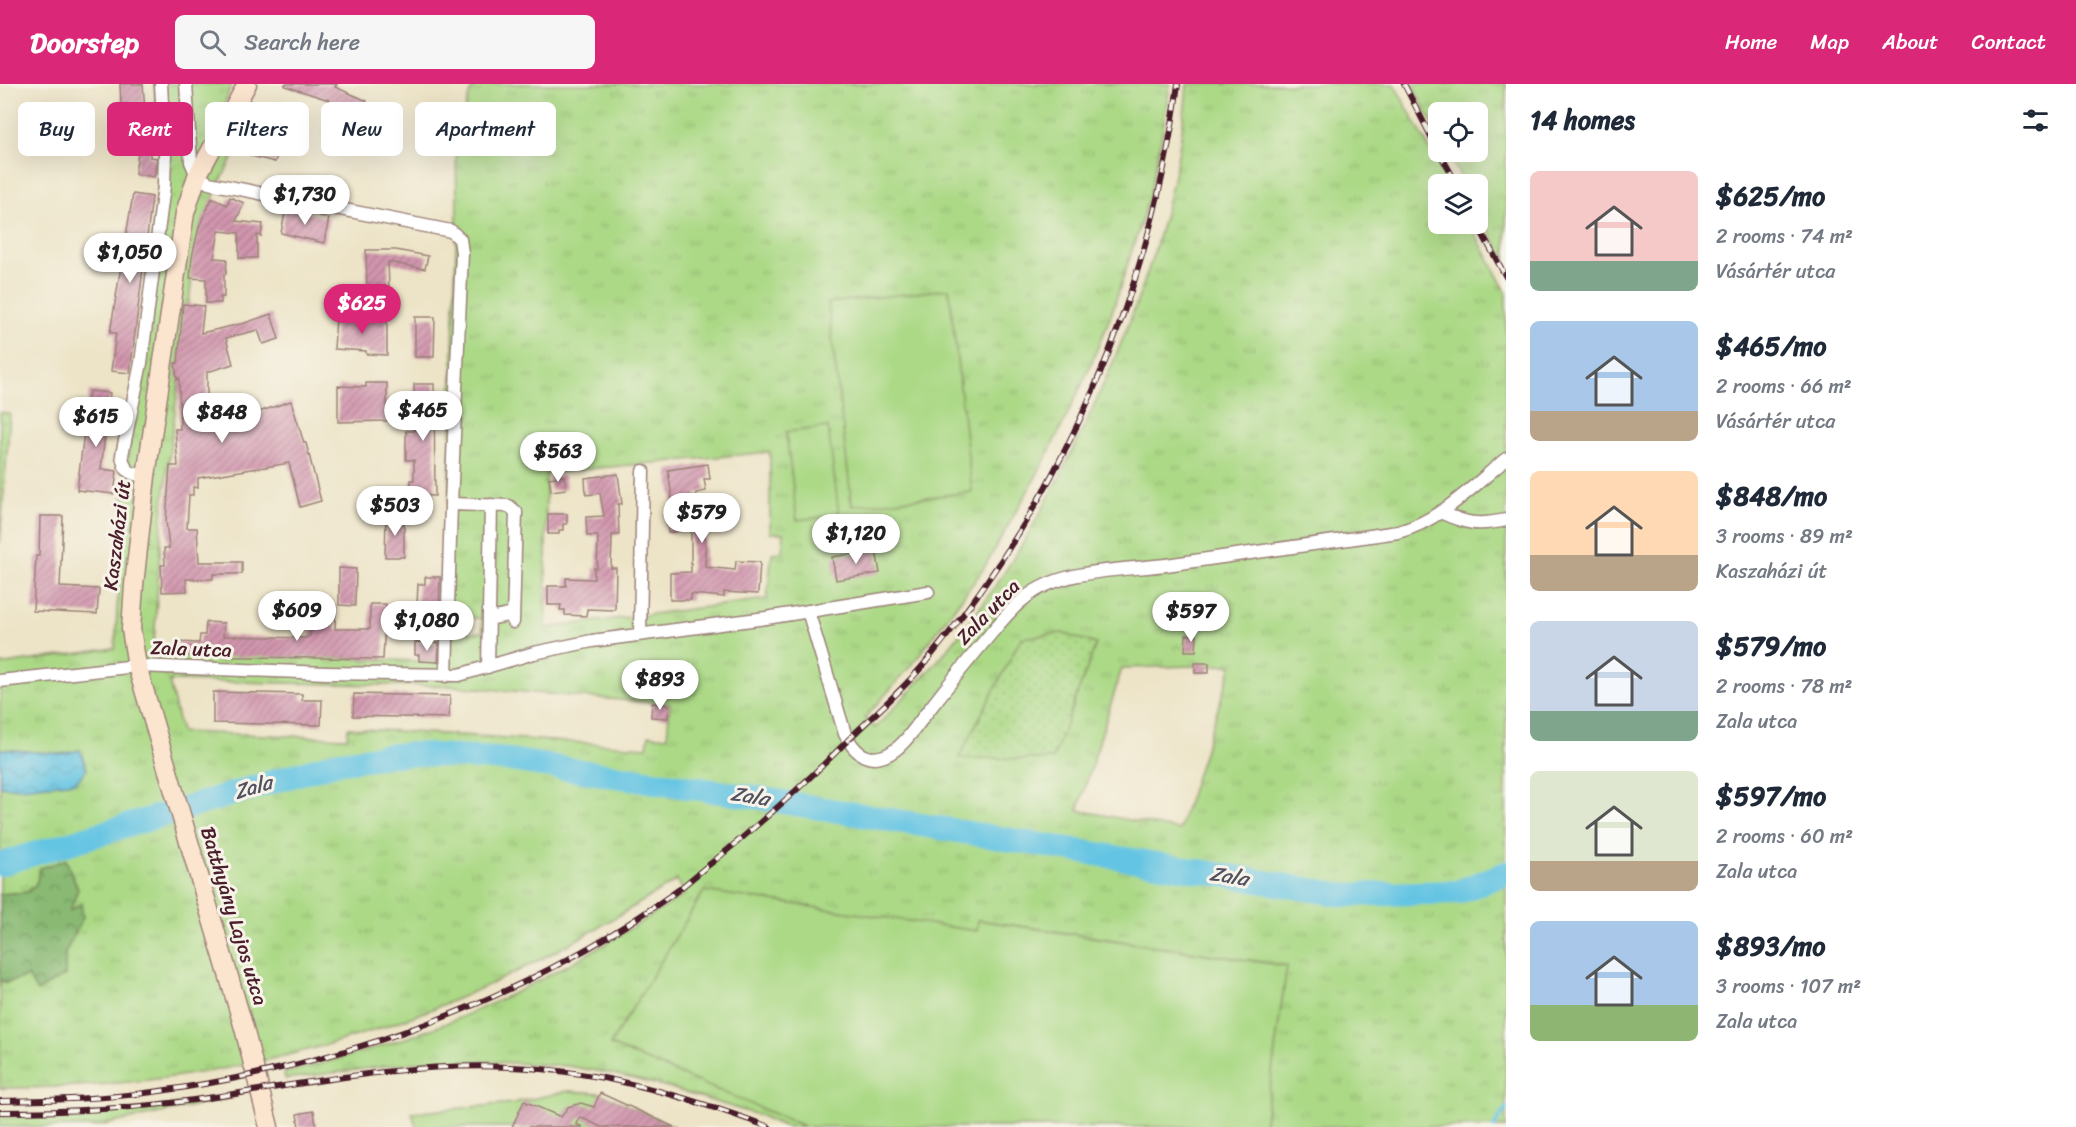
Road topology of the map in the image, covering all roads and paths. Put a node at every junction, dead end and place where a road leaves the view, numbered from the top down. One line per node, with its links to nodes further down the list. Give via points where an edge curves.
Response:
1 (161, 84): 7 (street, via 164,186 141,363 122,454 123,465 130,473)
2 (186, 84): 4 (street, via 189,151)
3 (247, 84): 4 (street, Kaszaházi út)
4 (198, 176): 7 (street, Kaszaházi út, via 185,213); 8 (street, via 209,183 451,231 458,236 462,253)
5 (1506, 459): 10 (street, Zala utca)
6 (642, 471): 15 (street)
7 (146, 476): 16 (street, Kaszaházi út, via 132,606)
8 (451, 504): 9 (street); 18 (street)
9 (491, 506): 14 (street); 14 (street, via 509,506 516,512 513,618)
10 (1440, 512): 11 (street, via 1476,524); 13 (street, Zala utca, via 1414,528 1398,532 1078,576 1045,585 1013,608 909,735 880,758 862,755 845,734)
11 (1506, 520)
12 (928, 592): 13 (street, Zala utca)
13 (808, 611): 15 (street, Zala utca)
14 (489, 619): 17 (street)
15 (640, 634): 17 (street, Zala utca, via 534,653)
16 (137, 666): 18 (street, Zala utca); 19 (street, Zala utca); 20 (street, Kaszaházi út)
17 (488, 667): 18 (street, Zala utca)
18 (446, 676)
19 (0, 681)
20 (152, 718): 21 (street, Batthyány Lajos utca, via 247,1036)
21 (269, 1127)

